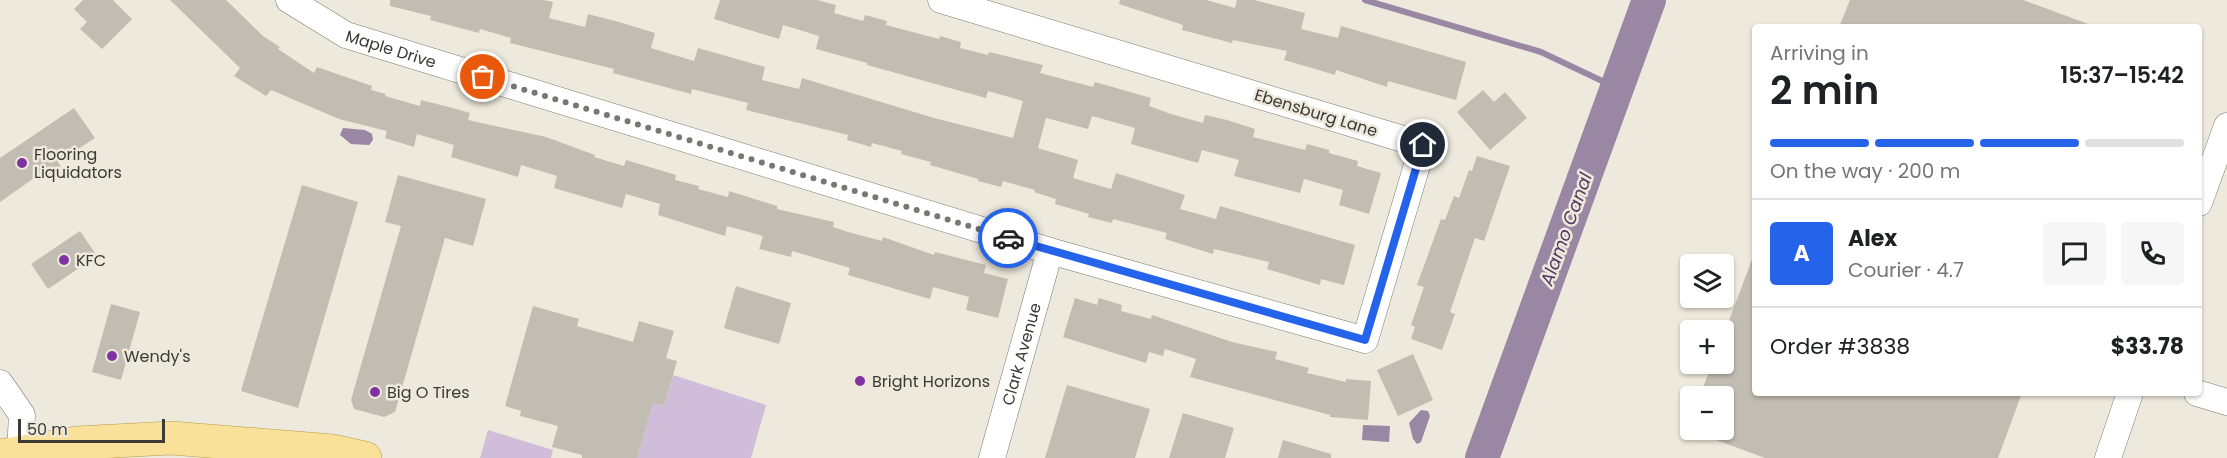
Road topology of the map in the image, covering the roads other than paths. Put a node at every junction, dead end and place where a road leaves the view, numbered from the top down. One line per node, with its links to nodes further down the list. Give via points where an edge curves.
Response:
1 (289, 0): 5 (street, Maple Drive, via 346,35)
2 (941, 0): 5 (street, Ebensburg Lane, via 1423,145 1365,340)
3 (2227, 126): 4 (street)
4 (2202, 195)
5 (1050, 251): 12 (street, Clark Avenue)
6 (0, 383): 10 (street, via 22,415)
7 (2202, 394): 9 (street)
8 (2129, 396): 13 (street)
9 (2227, 402)
10 (11, 451): 11 (main road, via 77,442 171,438 333,451)
11 (365, 458)
12 (992, 458)
13 (2108, 458)

